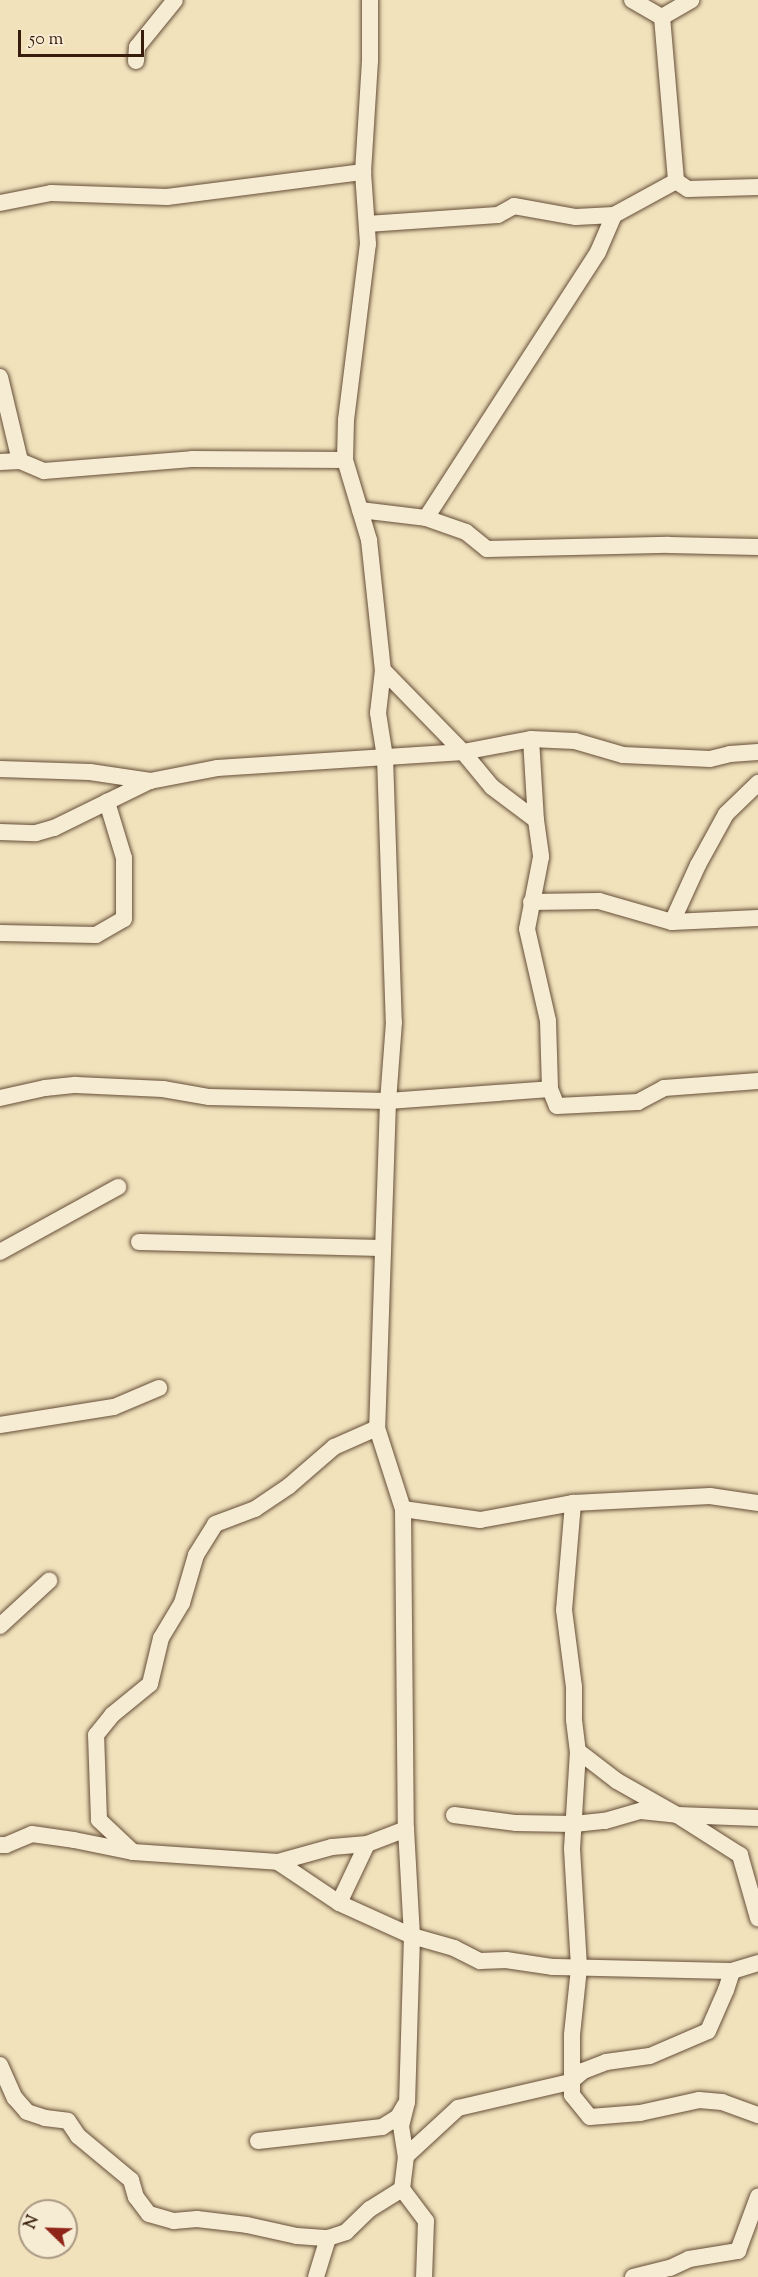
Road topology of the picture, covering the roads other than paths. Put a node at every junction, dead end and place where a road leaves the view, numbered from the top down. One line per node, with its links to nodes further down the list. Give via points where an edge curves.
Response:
1 (175, 0): 6 (street, via 137,47)
2 (370, 0): 7 (street)
3 (632, 0): 5 (street)
4 (691, 0): 5 (street)
5 (662, 17): 8 (street)
6 (136, 61)
7 (363, 172): 10 (street, via 167,197 51,193); 12 (street)
8 (676, 181): 9 (street, via 688,189); 11 (street)
9 (758, 187)
10 (0, 203)
11 (614, 216): 12 (street, via 576,217 514,206 498,214); 18 (street, via 598,252)
12 (367, 224): 14 (street)
13 (0, 377): 15 (street)
14 (345, 460): 15 (street, via 192,459 54,472); 17 (street)
15 (20, 461): 16 (street)
16 (0, 462)
17 (360, 510): 18 (street); 20 (street, via 369,540)
18 (426, 518): 19 (street, via 466,532 487,549)
19 (758, 547)
20 (382, 670): 22 (street); 24 (street, via 378,713)
21 (531, 739): 22 (street); 23 (street, via 576,741 623,755 710,759); 29 (street)
22 (463, 752): 24 (street); 29 (street, via 492,787)
23 (758, 752)
24 (385, 757): 26 (street, via 217,768); 38 (street, via 394,1022)
25 (0, 769): 26 (street, via 90,772)
26 (150, 782): 28 (street)
27 (758, 783): 33 (street, via 726,814)
28 (107, 802): 30 (street, via 36,833); 34 (street, via 124,858 124,919 96,935)
29 (536, 820): 31 (street, via 541,857)
30 (0, 831)
31 (531, 902): 33 (street, via 599,901); 36 (street, via 527,929 548,1021)
32 (758, 918): 33 (street)
33 (672, 922)
34 (0, 933)
35 (758, 1081): 36 (street, via 664,1088 638,1102 556,1106)
36 (550, 1089): 38 (street)
37 (0, 1098): 38 (street, via 76,1085 163,1089 220,1097)
38 (388, 1101): 41 (street)
39 (118, 1187): 42 (street)
40 (139, 1242): 41 (street)
41 (383, 1248): 45 (street)
42 (0, 1252)
43 (159, 1388): 44 (street, via 114,1407)
44 (0, 1425)
45 (377, 1428): 48 (street); 59 (street, via 334,1447 255,1509 215,1524 196,1556 182,1603 161,1638 150,1683 112,1715 96,1735 99,1820)
46 (573, 1503): 47 (street, via 710,1496); 48 (street, via 480,1520); 51 (street, via 564,1610)
47 (758, 1503)
48 (403, 1509): 56 (street)
49 (49, 1581): 50 (street)
50 (0, 1626)
51 (578, 1751): 53 (street, via 617,1782); 55 (street)
52 (454, 1815): 55 (street, via 516,1823)
53 (677, 1815): 54 (street); 55 (street, via 641,1811 605,1821); 62 (street, via 740,1855)
54 (758, 1818)
55 (573, 1824): 65 (street)
56 (406, 1829): 57 (street); 63 (street)
57 (367, 1844): 60 (street, via 332,1847); 61 (street)
58 (0, 1845): 59 (street, via 32,1834)
59 (133, 1852): 60 (street)
60 (278, 1862): 61 (street)
61 (339, 1903): 63 (street)
62 (758, 1918)
63 (412, 1936): 65 (street, via 454,1948 480,1961); 69 (street)
64 (758, 1963): 66 (street)
65 (579, 1968): 66 (street); 68 (street)
66 (732, 1971): 68 (street, via 708,2031 650,2056 606,2062 583,2071)
67 (0, 2065): 76 (street, via 15,2098 27,2112 68,2121 78,2136 131,2180 136,2197 149,2214 174,2221 197,2219)
68 (570, 2082): 70 (street, via 572,2095 590,2117 640,2113 699,2100 722,2102); 72 (street, via 458,2108)
69 (406, 2102): 71 (street, via 398,2117 382,2127); 72 (street, via 401,2126)
70 (758, 2115)
71 (258, 2140)
72 (406, 2156): 73 (street)
73 (402, 2189): 76 (street, via 370,2209 346,2232); 79 (street, via 426,2221)
74 (758, 2197): 77 (street)
75 (758, 2229): 77 (street, via 752,2242)
76 (328, 2238): 78 (street)
77 (738, 2251): 80 (street, via 689,2259)
78 (316, 2277)
79 (424, 2277)
80 (633, 2277)

